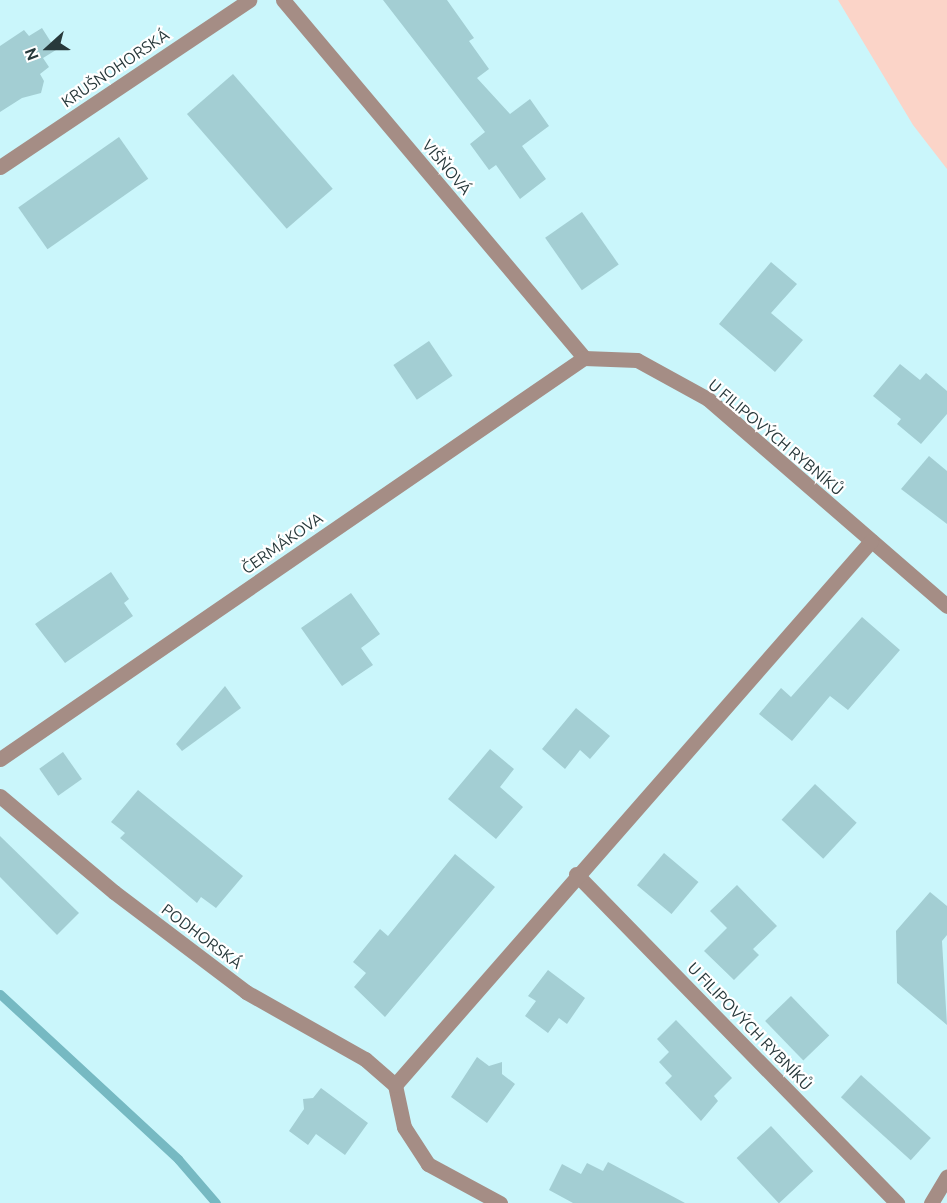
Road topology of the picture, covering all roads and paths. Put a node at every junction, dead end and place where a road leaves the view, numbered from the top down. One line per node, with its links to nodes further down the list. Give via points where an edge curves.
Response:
1 (249, 0): 3 (street, KRUŠNOHORSKÁ)
2 (283, 0): 4 (street, VIŠŇOVÁ)
3 (0, 167)
4 (584, 358): 5 (street, U FILIPOVÝCH RYBNÍKŮ, via 637,360 708,399); 7 (street, ČERMÁKOVA)
5 (871, 541): 6 (street, U FILIPOVÝCH RYBNÍKŮ); 9 (street)
6 (947, 606)
7 (0, 759)
8 (0, 796): 10 (street, PODHORSKÁ, via 114,892 246,992 364,1059)
9 (576, 874): 10 (street); 13 (street, U FILIPOVÝCH RYBNÍKŮ)
10 (395, 1085): 12 (street, via 404,1127 428,1164)
11 (947, 1176): 14 (street)
12 (500, 1203)
13 (897, 1203)
14 (931, 1203)

